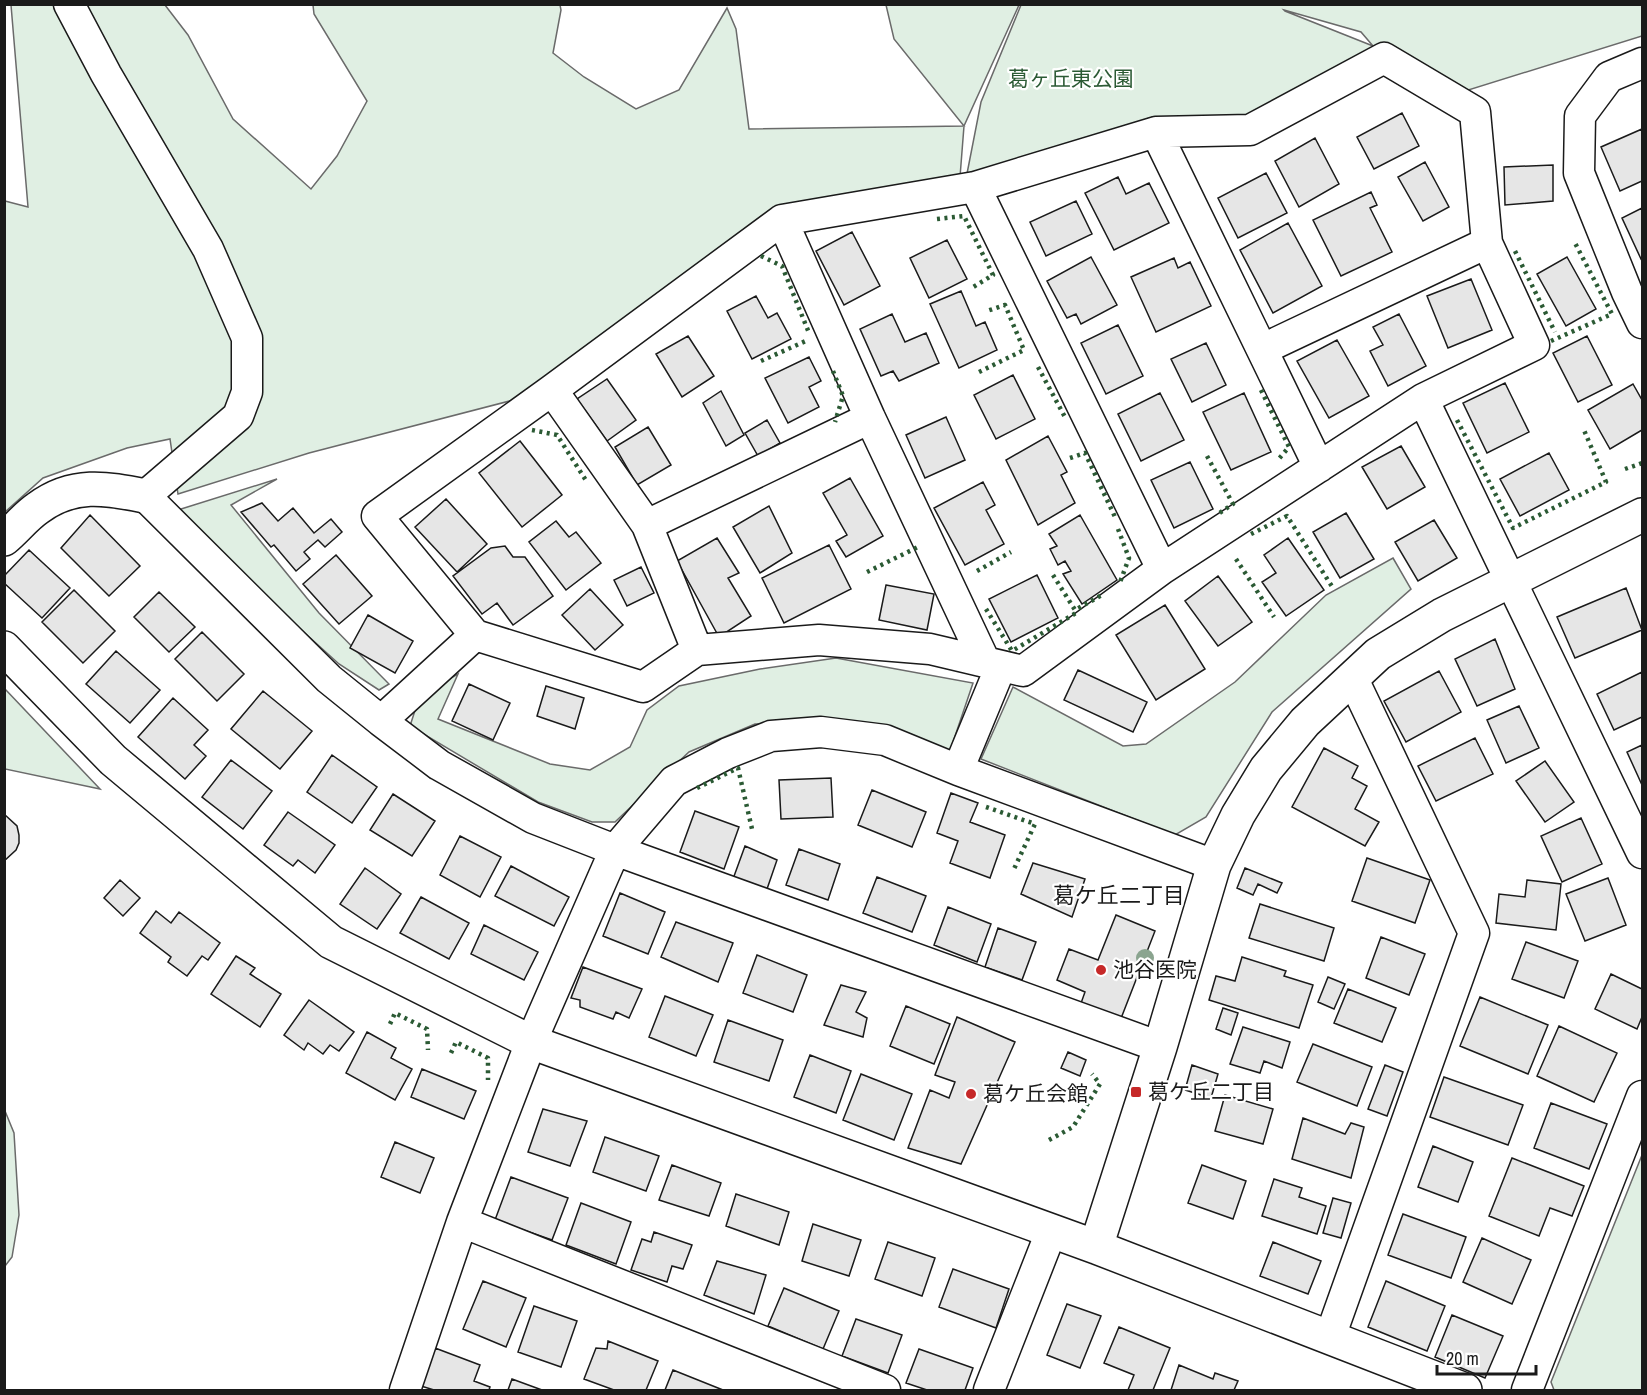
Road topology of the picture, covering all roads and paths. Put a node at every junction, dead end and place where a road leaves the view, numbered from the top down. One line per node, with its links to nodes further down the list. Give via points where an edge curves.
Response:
1 (69, 4): 14 (street, via 208,249 247,338 248,392 238,416)
2 (1642, 63): 7 (street, via 1609,77 1580,116 1579,172)
3 (1156, 132): 4 (street); 6 (street, via 1250,130 1384,58 1475,112); 9 (street)
4 (975, 187): 5 (street); 18 (street)
5 (782, 220): 10 (street); 12 (street)
6 (1487, 243): 9 (street); 11 (street, via 1534,345)
7 (1635, 288): 8 (street)
8 (1642, 323)
9 (1263, 349): 13 (street)
10 (552, 390): 16 (street); 20 (street, via 377,516)
11 (1423, 399): 13 (street); 19 (street)
12 (870, 418): 16 (street); 23 (street)
13 (1319, 466): 18 (street)
14 (145, 496): 17 (street, via 107,488 70,491 39,507); 25 (street, via 329,679)
15 (1642, 514): 19 (street)
16 (647, 525): 22 (street)
17 (4, 539)
18 (1162, 569): 23 (street, via 1023,671)
19 (1510, 579): 24 (street, via 1378,654); 28 (street)
20 (475, 635): 22 (street, via 643,687); 25 (street)
21 (4, 648): 30 (street, via 113,760 331,942)
22 (697, 650): 23 (street, via 819,640 930,649)
23 (993, 664): 26 (street)
24 (1352, 677): 29 (street, via 1305,722 1266,769); 36 (street, via 1474,933)
25 (381, 721): 27 (street, via 439,765 533,818)
26 (958, 770): 27 (street, via 885,740 821,732 771,736 674,781); 29 (street)
27 (615, 850): 30 (street); 31 (street)
28 (1642, 854)
29 (1214, 865): 31 (street)
30 (531, 1042): 33 (street); 34 (street)
31 (1160, 1047): 35 (street)
32 (1642, 1096): 41 (street)
33 (462, 1222): 37 (street); 38 (street)
34 (1051, 1232): 35 (street); 39 (street)
35 (1096, 1247): 36 (street)
36 (1330, 1338): 40 (street)
37 (405, 1390)
38 (885, 1390)
39 (989, 1390)
40 (1466, 1390)
41 (1527, 1390)

